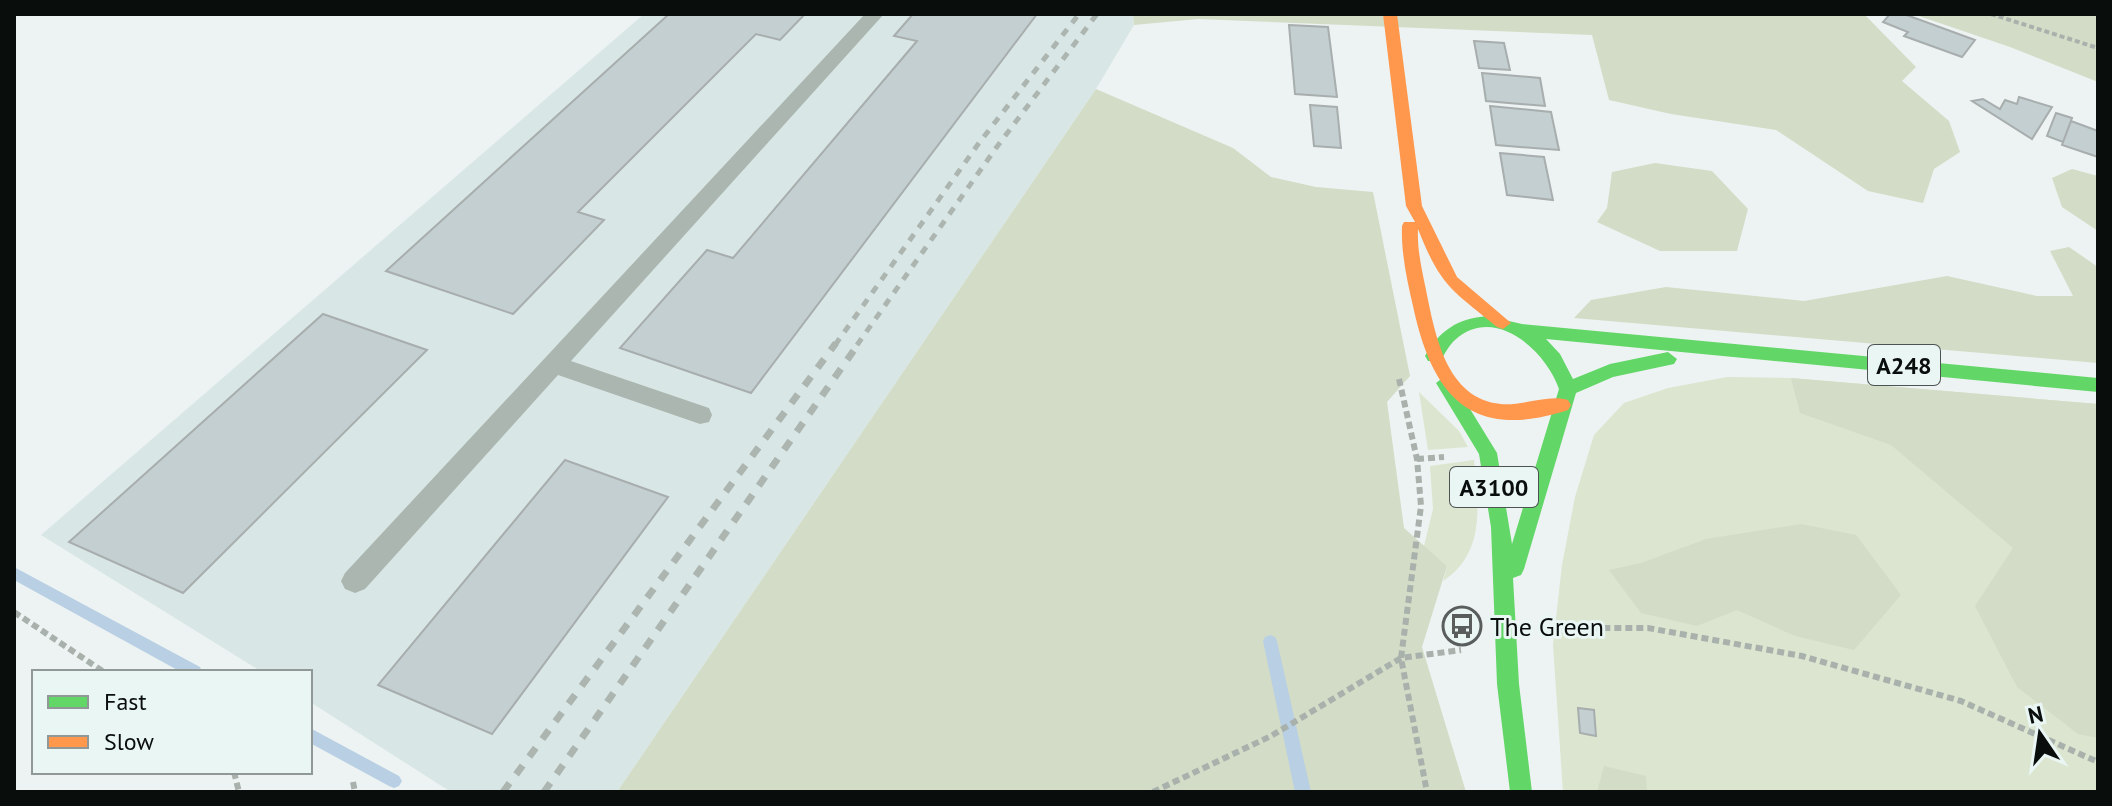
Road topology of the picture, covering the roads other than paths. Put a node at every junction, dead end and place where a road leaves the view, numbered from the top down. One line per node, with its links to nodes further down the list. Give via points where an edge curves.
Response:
1 (875, 14): 8 (lane)
2 (1390, 14): 3 (main road)
3 (1414, 206): 4 (main road, via 1448,277); 7 (main road, via 1409,231)
4 (1503, 323): 5 (main road); 7 (main road, via 1455,332 1440,342)
5 (1524, 330): 6 (main road, A248); 11 (main road, via 1556,357 1566,373)
6 (1710, 351): 10 (main road, A248); 11 (main road, A248, via 1610,371)
7 (1434, 356): 9 (main road)
8 (554, 364): 12 (lane); 13 (lane)
9 (1445, 383): 11 (main road, via 1467,401 1505,415 1525,415); 14 (main road, A3100, via 1488,453 1501,527)
10 (2098, 385)
11 (1565, 397): 14 (main road, A3100)
12 (700, 415)
13 (355, 581)
14 (1504, 602): 15 (main road, A3100)
15 (1521, 792)

